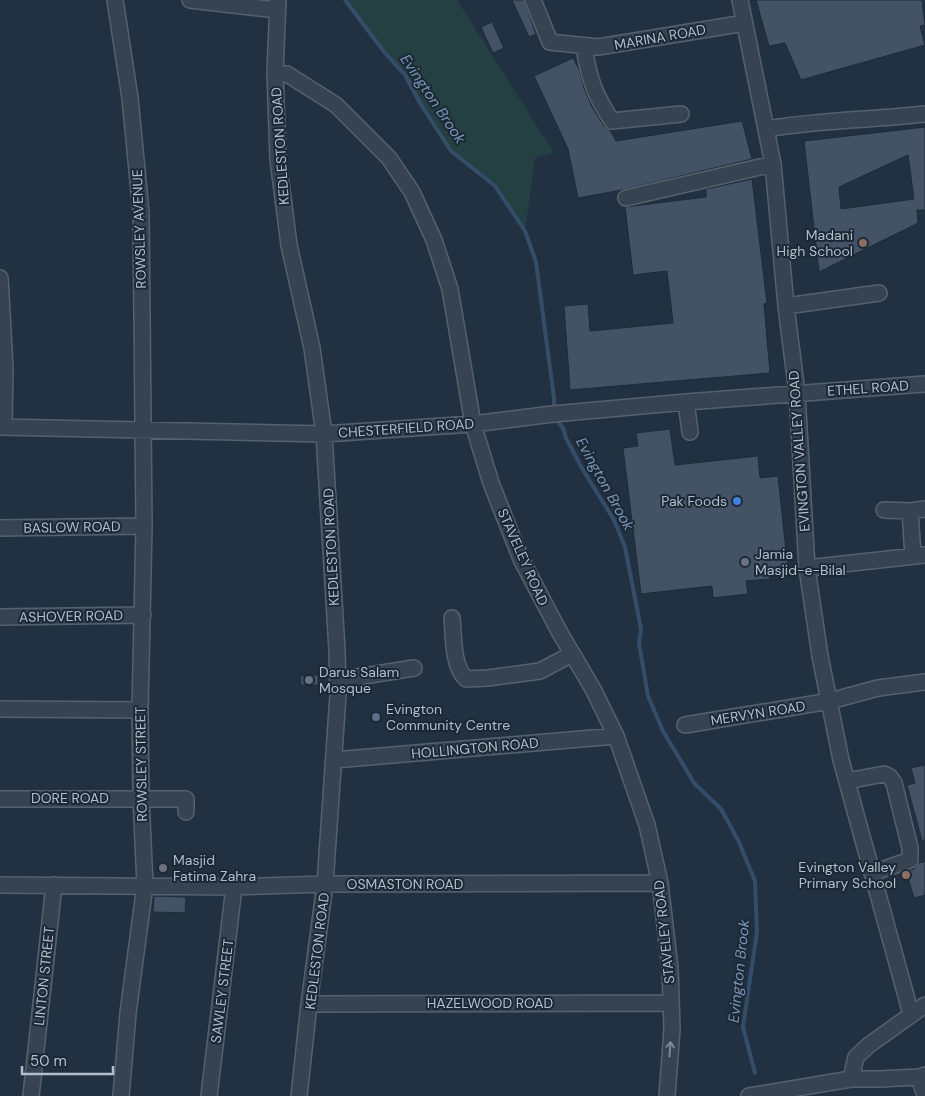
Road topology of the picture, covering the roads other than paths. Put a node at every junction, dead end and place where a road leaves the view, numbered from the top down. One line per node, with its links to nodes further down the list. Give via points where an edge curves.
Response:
1 (115, 0): 22 (street, ROWSLEY AVENUE, via 130,98 141,212)
2 (190, 0): 5 (street)
3 (533, 0): 7 (street, MARINA ROAD, via 550,42)
4 (740, 0): 6 (street, EVINGTON VALLEY ROAD)
5 (278, 5): 8 (street, KEDLESTON ROAD)
6 (745, 22): 7 (street, MARINA ROAD, via 598,47); 11 (street, EVINGTON VALLEY ROAD)
7 (579, 46): 9 (street, via 598,100 612,121)
8 (275, 73): 20 (street, STAVELEY ROAD, via 287,74 336,105 389,158 412,192 434,240 450,289); 24 (street, KEDLESTON ROAD, via 278,159)
9 (681, 114)
10 (925, 114): 11 (street)
11 (766, 129): 12 (street, EVINGTON VALLEY ROAD)
12 (773, 164): 13 (street); 16 (street, EVINGTON VALLEY ROAD)
13 (626, 198)
14 (0, 278): 21 (street, via 5,367)
15 (879, 293): 16 (street)
16 (786, 306): 18 (street, EVINGTON VALLEY ROAD)
17 (925, 384): 18 (street, ETHEL ROAD)
18 (804, 393): 19 (street, CHESTERFIELD ROAD); 30 (street, EVINGTON VALLEY ROAD)
19 (686, 402): 20 (street, CHESTERFIELD ROAD); 23 (street)
20 (473, 424): 24 (street, CHESTERFIELD ROAD); 34 (street, STAVELEY ROAD, via 491,483 521,559)
21 (2, 427): 22 (street, CHESTERFIELD ROAD)
22 (142, 430): 24 (street, CHESTERFIELD ROAD); 27 (street, ROWSLEY STREET)
23 (690, 432)
24 (324, 434): 36 (street, KEDLESTON ROAD)
25 (884, 510): 26 (street)
26 (918, 510): 29 (street)
27 (144, 526): 28 (street, BASLOW ROAD); 31 (street, ROWSLEY STREET)
28 (0, 528)
29 (919, 555): 30 (street)
30 (807, 568): 38 (street, EVINGTON VALLEY ROAD)
31 (142, 615): 32 (street, ASHOVER ROAD); 40 (street, ROWSLEY STREET)
32 (0, 617)
33 (452, 618): 34 (street, via 457,663 466,679 540,671)
34 (572, 654): 42 (street, STAVELEY ROAD)
35 (414, 668): 36 (street)
36 (338, 680): 43 (street, KEDLESTON ROAD)
37 (925, 682): 38 (street, MERVYN ROAD, via 878,688)
38 (830, 701): 41 (street, MERVYN ROAD); 44 (street, EVINGTON VALLEY ROAD)
39 (0, 709): 40 (street)
40 (140, 710): 46 (street, ROWSLEY STREET)
41 (685, 725)
42 (616, 736): 43 (street, HOLLINGTON ROAD); 49 (street, STAVELEY ROAD, via 646,825)
43 (334, 760): 50 (street, KEDLESTON ROAD)
44 (846, 781): 48 (street, EVINGTON VALLEY ROAD); 48 (street, via 884,774 894,783 910,860)
45 (0, 798): 46 (street, DORE ROAD)
46 (141, 798): 47 (street, DORE ROAD, via 186,799); 52 (street, ROWSLEY STREET)
47 (186, 812)
48 (872, 873): 58 (street, EVINGTON VALLEY ROAD)
49 (660, 883): 50 (street, OSMASTON ROAD); 55 (street, STAVELEY ROAD)
50 (325, 884): 54 (street, OSMASTON ROAD); 56 (street, KEDLESTON ROAD)
51 (54, 885): 52 (street, OSMASTON ROAD); 53 (street, OSMASTON ROAD); 61 (street, LINTON STREET)
52 (145, 885): 54 (street, OSMASTON ROAD); 62 (street, ROWSLEY STREET)
53 (0, 886)
54 (234, 887): 63 (street, SAWLEY STREET)
55 (671, 1003): 56 (street, HAZELWOOD ROAD); 65 (street, STAVELEY ROAD, one-way to 55)
56 (309, 1004): 64 (street, KEDLESTON ROAD)
57 (925, 1005): 58 (street)
58 (911, 1014): 60 (street, via 856,1057)
59 (922, 1076): 60 (street); 67 (street)
60 (851, 1079): 66 (street)
61 (31, 1096)
62 (121, 1096)
63 (209, 1096)
64 (299, 1096)
65 (667, 1096)
66 (749, 1096)
67 (925, 1096)

